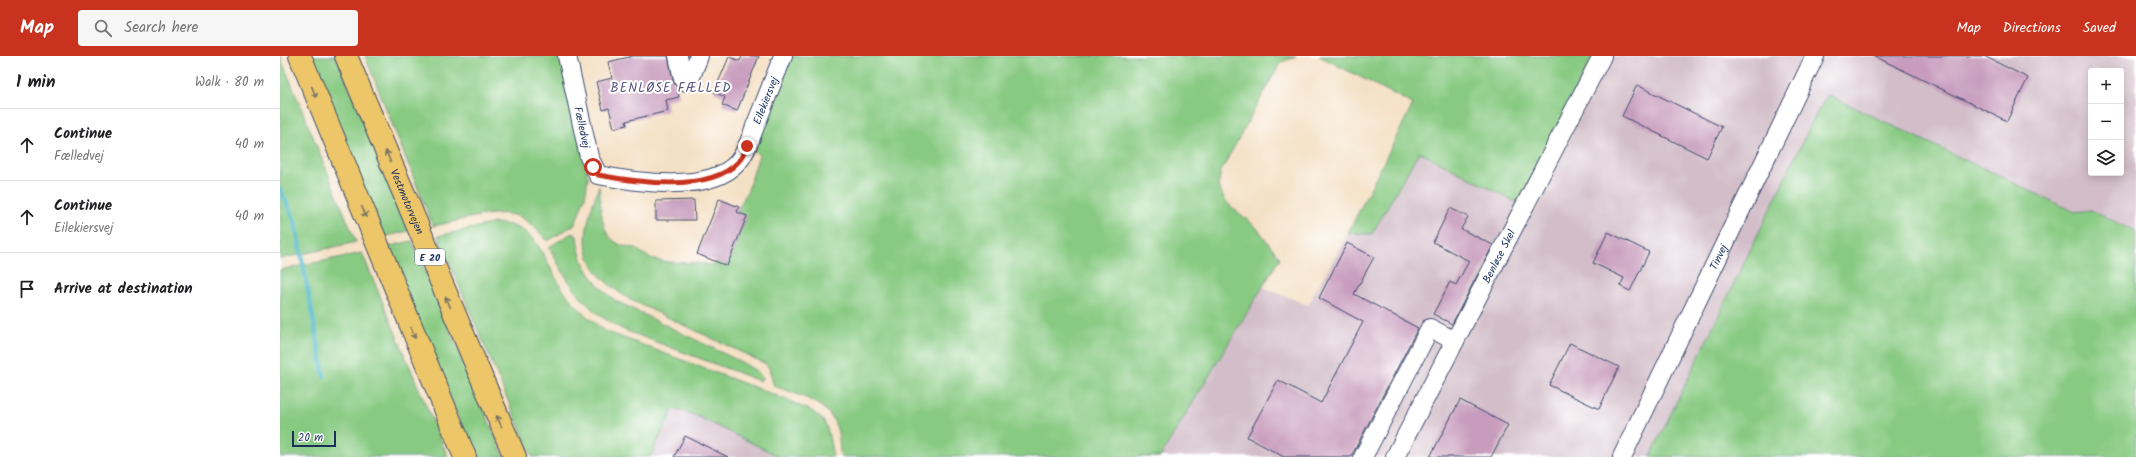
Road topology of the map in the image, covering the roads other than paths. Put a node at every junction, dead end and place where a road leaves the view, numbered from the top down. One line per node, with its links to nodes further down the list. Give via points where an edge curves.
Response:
1 (300, 56): 11 (highway, one-way to 11)
2 (346, 56): 12 (highway, Vestmotorvejen / E 20, one-way to 2)
3 (568, 56): 9 (street, Fælledvej, via 589,157 598,175)
4 (678, 56): 5 (street, via 682,79 686,82 690,79)
5 (700, 56)
6 (783, 56): 9 (street, Eilekiersvej, via 747,146 738,162 721,174 701,181)
7 (1602, 56): 10 (street, Benløse Skel)
8 (1815, 56): 15 (street, Tinvej)
9 (667, 182)
10 (1455, 341): 13 (street, via 1430,328); 14 (street, Benløse Skel)
11 (465, 457)
12 (515, 457)
13 (1363, 457)
14 (1395, 457)
15 (1622, 457)

